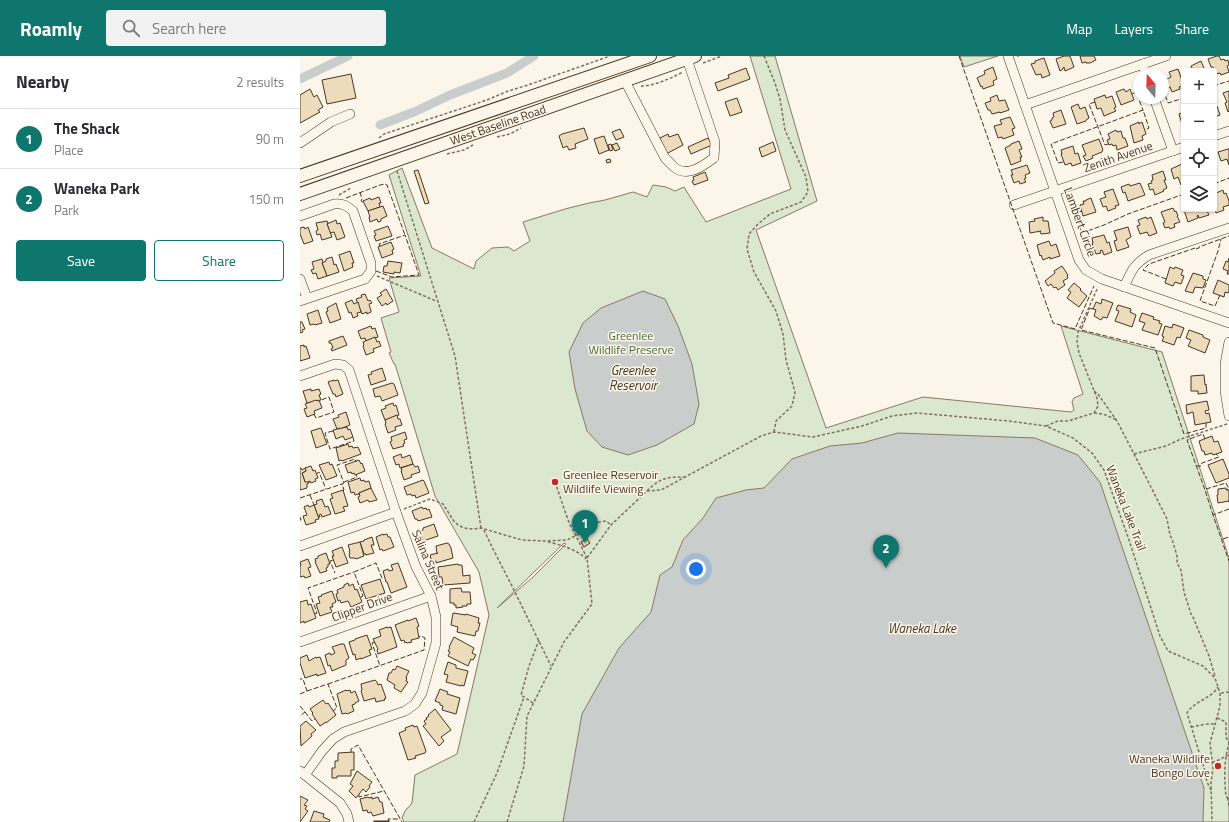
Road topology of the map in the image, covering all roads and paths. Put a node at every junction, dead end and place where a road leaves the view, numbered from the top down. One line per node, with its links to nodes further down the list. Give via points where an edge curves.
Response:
1 (610, 56): 17 (path, via 384,134)
2 (650, 56): 9 (main road, West Baseline Road)
3 (764, 56): 43 (path, via 780,99 785,130 806,176 808,192 801,202 770,214 749,234 747,249 754,272 776,311 795,392 792,406 776,421)
4 (1008, 56): 13 (street, Lambert Circle)
5 (1166, 56): 7 (street)
6 (691, 57): 10 (main road, West Baseline Road); 10 (street, via 715,142 714,158 702,167 685,172 675,168 665,158)
7 (1142, 64): 8 (street); 13 (street)
8 (1144, 68)
9 (590, 77): 11 (main road); 22 (main road, West Baseline Road)
10 (625, 81): 11 (main road, West Baseline Road)
11 (596, 91): 21 (main road, West Baseline Road)
12 (1156, 104): 20 (street)
13 (1025, 105): 23 (street, Lambert Circle)
14 (350, 114): 18 (street, via 330,122)
15 (1229, 131): 16 (street)
16 (1217, 135)
17 (375, 141)
18 (300, 142)
19 (1181, 148): 20 (street, Zenith Avenue)
20 (1173, 151): 23 (street, Zenith Avenue)
21 (395, 161): 24 (main road, West Baseline Road); 33 (path)
22 (300, 176)
23 (1056, 191): 25 (street, Zenith Avenue); 30 (street, Lambert Circle, via 1079,260 1086,270)
24 (300, 194)
25 (1014, 205)
26 (300, 216): 28 (street, via 338,203 347,205 353,212 371,263)
27 (1229, 228): 31 (street, via 1149,255 1138,262)
28 (370, 272): 32 (street, via 365,279); 33 (path)
29 (300, 279): 32 (street)
30 (1102, 280): 31 (street, Lambert Circle); 37 (path, via 1078,332 1077,342 1079,354)
31 (1124, 287): 34 (street, Lambert Circle)
32 (303, 300)
33 (437, 301): 50 (path, via 455,356)
34 (1229, 323)
35 (1229, 342): 39 (street, via 1225,364 1225,391)
36 (300, 376): 48 (street, Salina Street, via 335,364 343,365 349,370)
37 (1094, 391): 38 (path, via 1098,406); 40 (path)
38 (1094, 413): 40 (path, via 1103,414); 42 (path)
39 (1229, 416)
40 (1117, 421): 44 (path)
41 (1229, 424): 44 (path, via 1166,446)
42 (1046, 426): 43 (path, Waneka Lake Trail, via 917,413 892,416 813,437); 61 (path, Waneka Lake Trail, via 1074,438 1092,453 1104,470 1160,636 1168,651 1203,666)
43 (774, 432): 45 (path, Waneka Lake Trail, via 761,436)
44 (1134, 454): 61 (path, via 1166,520 1181,570 1184,592)
45 (685, 477): 47 (path, Waneka Lake Trail, via 661,490); 47 (path, Waneka Lake Trail, via 664,478)
46 (555, 482): 52 (path)
47 (646, 491): 49 (path, Waneka Lake Trail)
48 (396, 512): 50 (path, via 430,499 444,504 458,525 464,528); 54 (street); 57 (street, Salina Street, via 416,567)
49 (611, 525): 52 (path, via 606,521 599,522); 55 (path, Waneka Lake Trail)
50 (481, 528): 51 (path)
51 (484, 529): 53 (path, via 522,540); 58 (path)
52 (576, 536): 53 (path, via 567,540); 55 (path)
53 (544, 541): 56 (path, via 575,551)
54 (300, 546)
55 (587, 558): 56 (path)
56 (587, 561): 60 (path, via 592,604 564,642)
57 (432, 596): 59 (street, Clipper Drive); 76 (street, Salina Street, via 437,637 422,693 415,704 405,711 344,732 333,739)
58 (539, 640): 60 (path); 65 (path, via 521,695)
59 (300, 642)
60 (551, 666): 66 (path)
61 (1215, 678): 62 (path, Waneka Lake Trail)
62 (1218, 687): 64 (path, Waneka Lake Trail); 71 (path, via 1187,713)
63 (1229, 692): 64 (path)
64 (1220, 693): 67 (path, Waneka Lake Trail)
65 (524, 697): 66 (path); 81 (path, via 497,772)
66 (533, 703): 82 (path, via 527,716 524,766)
67 (1217, 718): 68 (path); 70 (path, Waneka Lake Trail)
68 (1226, 722): 69 (path); 72 (path, via 1226,737)
69 (1229, 723)
70 (1215, 724): 71 (path); 75 (path, Waneka Lake Trail, via 1210,743)
71 (1191, 727): 77 (path)
72 (1229, 743): 74 (path)
73 (1229, 755): 74 (path)
74 (1225, 756): 75 (path); 78 (path, via 1224,778)
75 (1212, 762): 77 (path, Waneka Lake Trail)
76 (303, 773): 80 (street, via 340,803 347,814)
77 (1211, 792): 83 (path, Waneka Lake Trail)
78 (1228, 798): 79 (path)
79 (1229, 807)
80 (348, 822)
81 (474, 822)
82 (507, 822)
83 (1212, 822)

